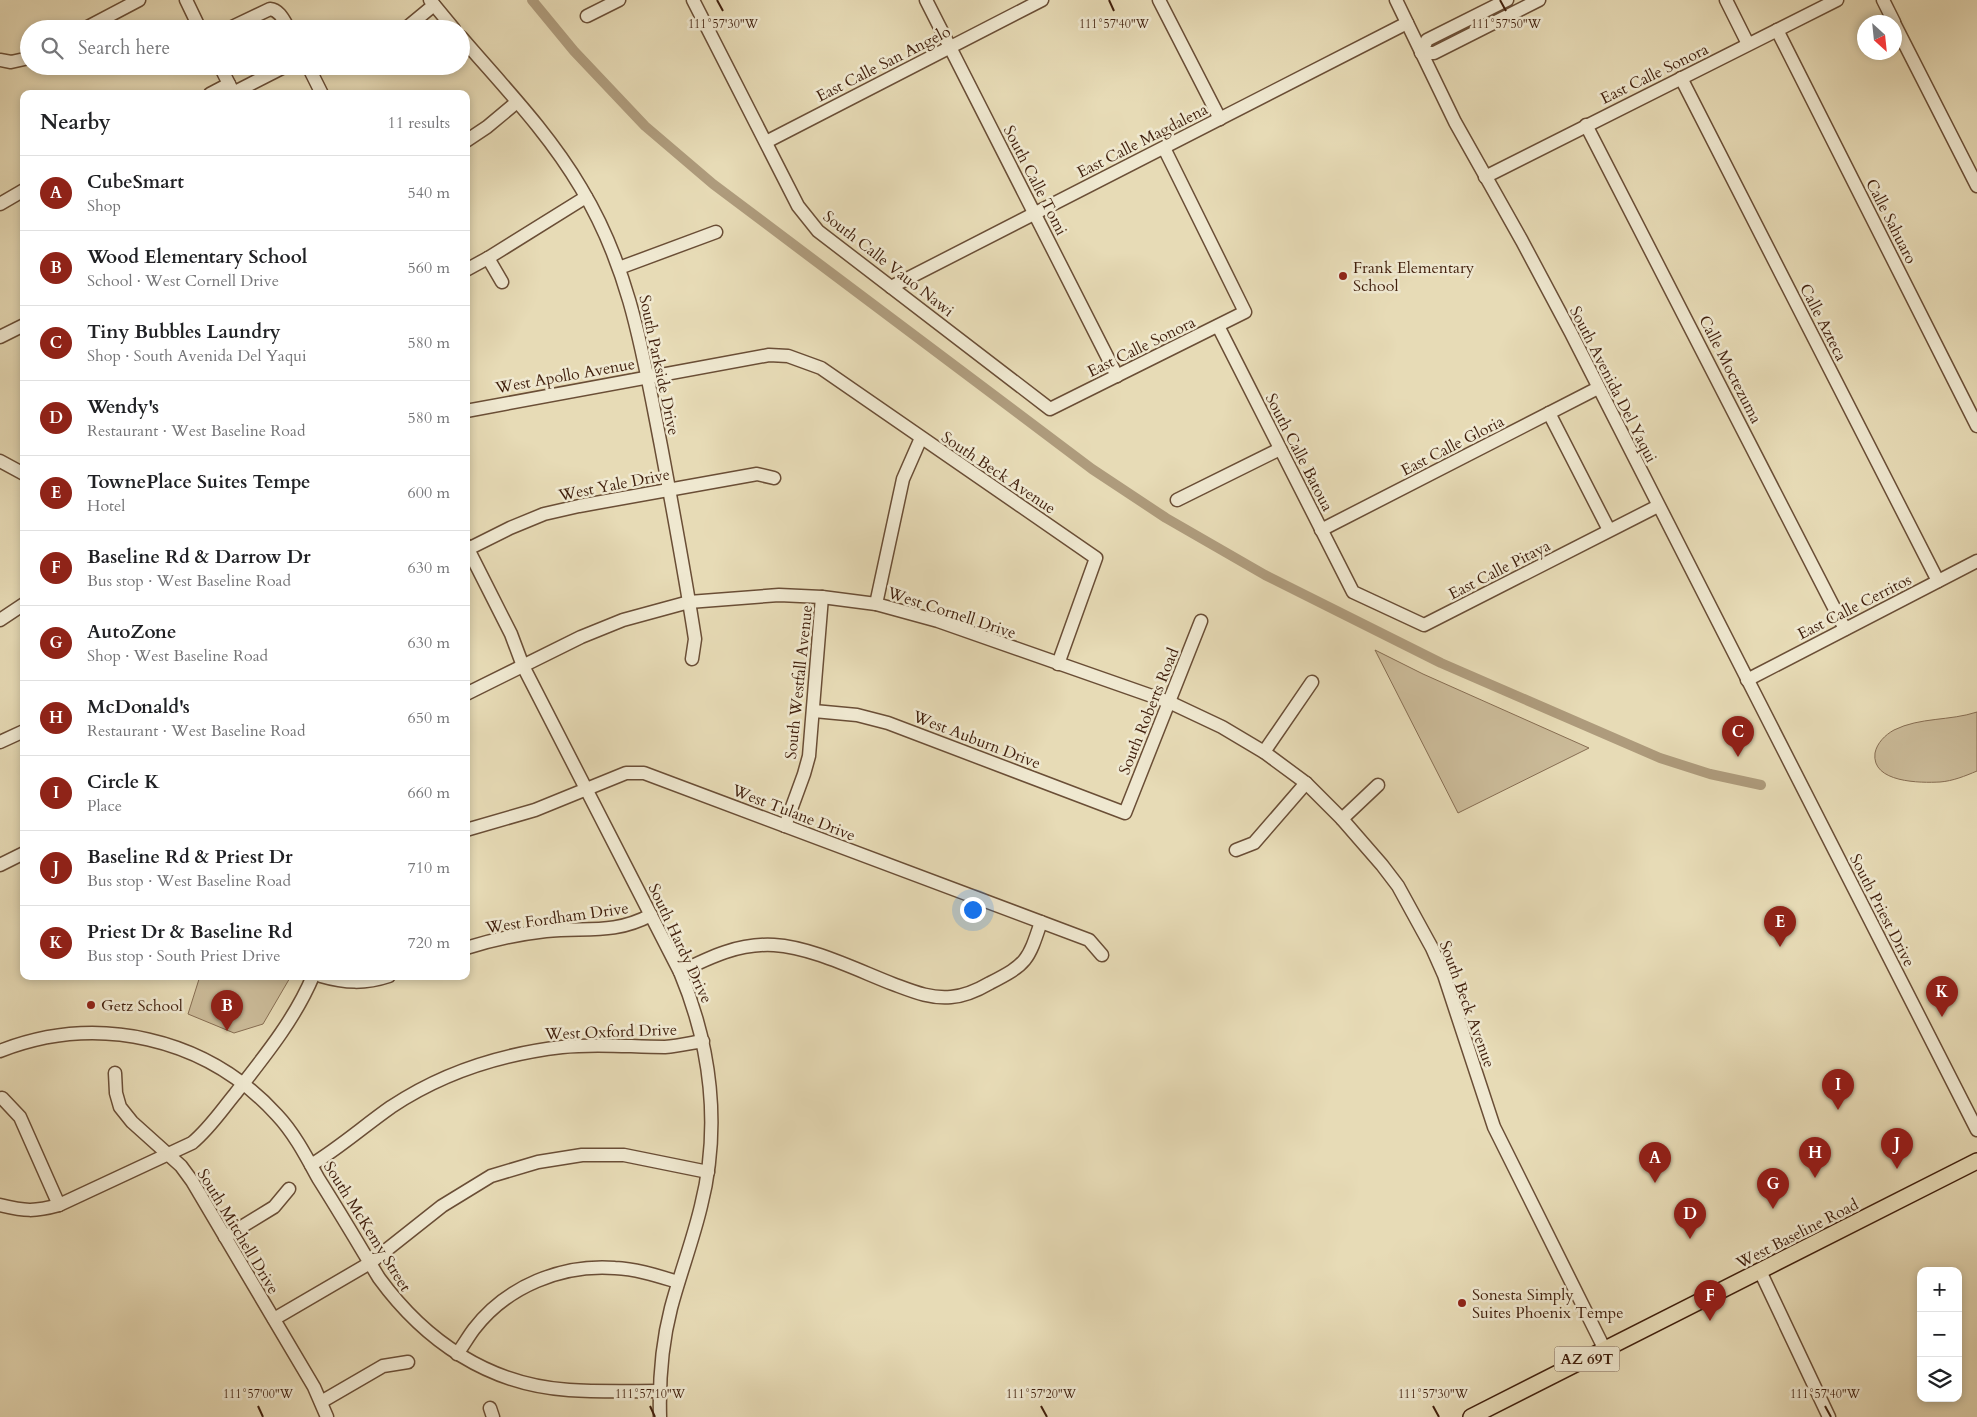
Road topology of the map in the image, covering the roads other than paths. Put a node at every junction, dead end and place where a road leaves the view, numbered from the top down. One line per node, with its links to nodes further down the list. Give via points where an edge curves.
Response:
1 (139, 0): 17 (street)
2 (186, 0): 18 (street)
3 (619, 0): 16 (street)
4 (693, 0): 42 (street, South Calle Vauo Nawi)
5 (926, 0): 28 (street, South Calle Tomi)
6 (1042, 0): 28 (street, East Calle San Angelo)
7 (1158, 0): 39 (street)
8 (1396, 0): 23 (street, South Avenida Del Yaqui)
9 (1507, 0): 29 (street, via 1427,40)
10 (1539, 0): 29 (street, via 1434,53)
11 (1726, 0): 26 (street)
12 (1837, 0): 24 (street, East Calle Sonora)
13 (1883, 0): 15 (street)
14 (432, 3): 21 (street); 22 (street)
15 (1890, 15)
16 (587, 16)
17 (101, 20)
18 (196, 20)
19 (246, 20): 20 (street, via 265,10 275,9)
20 (284, 20)
21 (414, 20)
22 (446, 20)
23 (1406, 23): 29 (street, South Avenida Del Yaqui); 39 (street, East Calle Magdalena)
24 (1777, 30): 26 (street, East Calle Sonora); 66 (street, Calle Sahuaro)
25 (1902, 39): 45 (street)
26 (1748, 44): 35 (street, East Calle Sonora)
27 (470, 47): 38 (street, South Parkside Drive)
28 (950, 47): 42 (street, East Calle San Angelo); 49 (street, South Calle Tomi)
29 (1421, 53): 44 (street, South Avenida Del Yaqui)
30 (0, 60): 31 (street)
31 (20, 60)
32 (224, 75): 36 (street)
33 (266, 75): 36 (street)
34 (312, 75): 37 (street)
35 (1681, 78): 40 (street, East Calle Sonora); 80 (street, Calle Azteca)
36 (232, 90)
37 (320, 90)
38 (517, 102): 41 (street); 47 (street, South Parkside Drive, via 556,150)
39 (1220, 119): 43 (street, East Calle Magdalena)
40 (1586, 125): 44 (street, East Calle Sonora); 88 (street, Calle Moctezuma)
41 (470, 138)
42 (766, 142): 55 (street, South Calle Vauo Nawi, via 798,206 818,231)
43 (1164, 148): 49 (street, East Calle Magdalena); 56 (street, East Calle Sonora, via 1246,312)
44 (1485, 177): 62 (street, South Avenida Del Yaqui, via 1522,240)
45 (1977, 186)
46 (20, 192): 48 (street)
47 (586, 197): 51 (street); 53 (street, South Parkside Drive)
48 (0, 204)
49 (1034, 213): 55 (street, East Calle Magdalena); 61 (street, South Calle Tomi)
50 (716, 232): 53 (street)
51 (488, 258): 52 (street); 54 (street)
52 (470, 268)
53 (619, 268): 60 (street, South Parkside Drive, via 638,326)
54 (502, 282)
55 (891, 287): 63 (street, South Calle Vauo Nawi)
56 (1218, 326): 61 (street, East Calle Sonora); 68 (street, South Calle Batoua)
57 (20, 327): 58 (street)
58 (0, 337)
59 (788, 356): 60 (street, West Apollo Avenue, via 769,355); 67 (street, South Beck Avenue, via 821,368)
60 (648, 376): 64 (street, West Apollo Avenue); 72 (street, South Parkside Drive)
61 (1117, 376): 63 (street, East Calle Sonora)
62 (1598, 388): 65 (street, East Calle Gloria); 74 (street, South Avenida Del Yaqui)
63 (1050, 409)
64 (470, 410)
65 (1549, 413): 75 (street, East Calle Gloria); 76 (street)
66 (1977, 426)
67 (921, 438): 84 (street, via 903,479); 90 (street, South Beck Avenue, via 1096,558)
68 (1280, 449): 73 (street); 75 (street, South Calle Batoua)
69 (0, 461): 70 (street)
70 (20, 472)
71 (774, 478): 72 (street, West Yale Drive, via 757,474)
72 (669, 490): 77 (street, West Yale Drive, via 544,514); 83 (street, South Parkside Drive)
73 (1177, 500)
74 (1658, 506): 76 (street, East Calle Pitaya); 92 (street, South Avenida Del Yaqui)
75 (1322, 530): 81 (street, South Calle Batoua)
76 (1608, 530): 81 (street, East Calle Pitaya, via 1424,625)
77 (470, 547)
78 (470, 554): 91 (street, South Hardy Drive, via 511,634)
79 (1977, 561): 80 (street, East Calle Cerritos)
80 (1938, 581): 88 (street, East Calle Cerritos)
81 (1353, 592)
82 (822, 597): 83 (street, West Cornell Drive, via 779,595); 84 (street, West Cornell Drive); 96 (street, South Westfall Avenue)
83 (690, 602): 89 (street, South Parkside Drive, via 695,639); 91 (street, West Cornell Drive, via 623,620)
84 (876, 604): 90 (street, West Cornell Drive, via 938,621)
85 (20, 607): 86 (street)
86 (0, 620)
87 (1201, 621): 95 (street, South Roberts Road)
88 (1846, 629): 92 (street, East Calle Cerritos)
89 (692, 659)
90 (1058, 664): 95 (street, West Cornell Drive)
91 (523, 666): 94 (street, West Cornell Drive); 103 (street, South Hardy Drive)
92 (1747, 680): 102 (street, South Avenida Del Yaqui)
93 (1312, 682): 99 (street)
94 (470, 692)
95 (1169, 702): 99 (street, South Beck Avenue, via 1222,727); 104 (street, South Roberts Road)
96 (814, 711): 104 (street, West Auburn Drive, via 888,722); 106 (street, South Westfall Avenue, via 806,765)
97 (20, 733): 98 (street)
98 (0, 742)
99 (1264, 752): 100 (street, South Beck Avenue)
100 (1306, 783): 105 (street, South Beck Avenue); 108 (street, via 1254,843)
101 (1378, 785): 105 (street)
102 (1800, 785): 124 (street, South Priest Drive)
103 (587, 789): 106 (street, West Tulane Drive, via 626,773 644,773); 107 (street, West Tulane Drive, via 535,810); 111 (street, South Hardy Drive)
104 (1125, 812)
105 (1342, 819): 137 (street, South Beck Avenue, via 1398,886 1432,948 1452,998 1494,1127)
106 (785, 826): 112 (street, West Tulane Drive)
107 (470, 829)
108 (1236, 850)
109 (20, 855): 110 (street)
110 (0, 865)
111 (651, 915): 113 (street, West Fordham Drive, via 631,925 609,929 546,931); 115 (street, South Hardy Drive)
112 (1040, 922): 114 (street, West Tulane Drive, via 1089,940); 115 (street, via 1024,963 980,988 952,997 922,995 807,952 773,945 729,950)
113 (470, 947)
114 (1102, 955)
115 (680, 972): 119 (street, South Hardy Drive, via 696,1011)
116 (311, 980): 122 (street, via 292,1018)
117 (333, 980): 118 (street, via 360,983)
118 (379, 980)
119 (703, 1041): 127 (street, West Oxford Drive, via 667,1047 601,1044 565,1047 516,1054 479,1065 448,1076 391,1107); 128 (street, South Hardy Drive, via 712,1110)
120 (0, 1052): 122 (street, via 49,1036 120,1034 148,1038 185,1051)
121 (115, 1073): 125 (street, South Mitchell Drive, via 120,1107)
122 (243, 1084): 125 (street, via 202,1134); 127 (street, South McKemy Street, via 276,1114)
123 (2, 1098): 131 (street, via 20,1117)
124 (1977, 1130)
125 (169, 1155): 131 (street); 132 (street, South Mitchell Drive, via 192,1181)
126 (1977, 1161): 134 (main road, West Baseline Road / AZ 69T)
127 (311, 1166): 133 (street, South McKemy Street)
128 (708, 1172): 133 (street, via 624,1155 582,1155 538,1162 491,1176 442,1206); 135 (street, South Hardy Drive)
129 (288, 1189): 132 (street, via 274,1207)
130 (0, 1205): 131 (street, via 39,1211)
131 (59, 1205)
132 (225, 1237): 136 (street, South Mitchell Drive)
133 (370, 1263): 136 (street); 138 (street, South McKemy Street, via 407,1314)
134 (1760, 1271): 137 (main road, West Baseline Road / AZ 69T); 145 (street)
135 (678, 1282): 138 (street, via 642,1271 615,1268 587,1268 543,1278 497,1306 475,1328); 140 (street, South Hardy Drive, via 667,1328)
136 (274, 1319): 141 (street, South Mitchell Drive)
137 (1606, 1350): 144 (main road, West Baseline Road / AZ 69T)
138 (457, 1354): 140 (street, South McKemy Street, via 501,1376 543,1386 568,1390)
139 (408, 1362): 141 (street, via 383,1366)
140 (660, 1391): 143 (street, South Hardy Drive)
141 (321, 1402): 142 (street, South Mitchell Drive)
142 (327, 1417)
143 (660, 1417)
144 (1471, 1417)
145 (1829, 1417)

